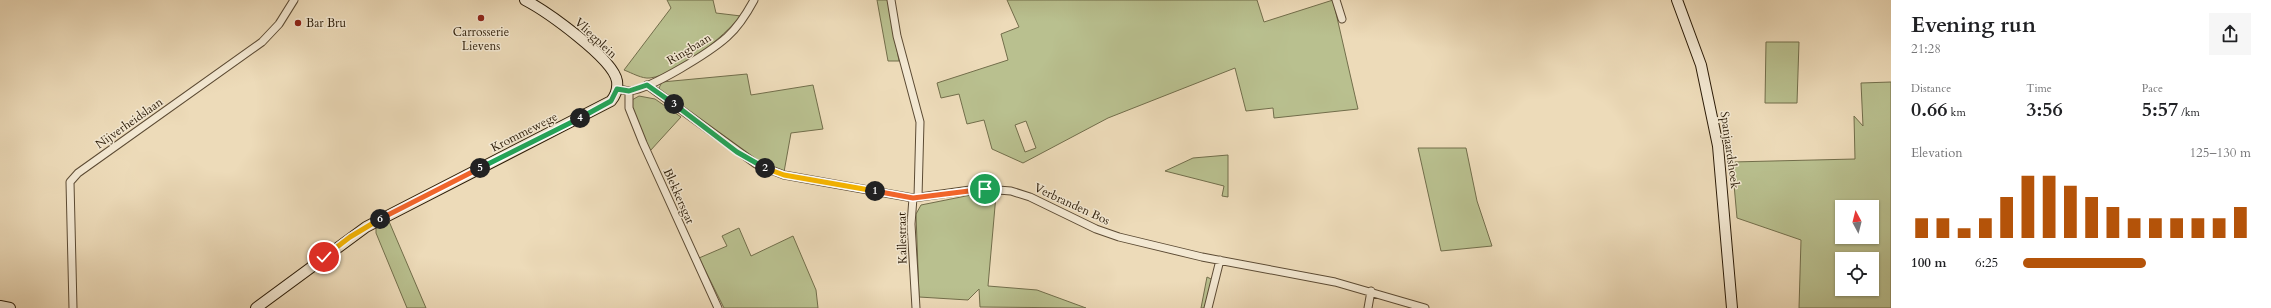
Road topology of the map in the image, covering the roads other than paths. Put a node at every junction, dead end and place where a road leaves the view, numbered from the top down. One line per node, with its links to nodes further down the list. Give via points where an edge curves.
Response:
1 (294, 0): 16 (street, Nijverheidslaan, via 279,24 262,42 78,173 70,182)
2 (525, 0): 9 (street, Vliegplein, via 548,14 586,45 614,73)
3 (754, 0): 8 (street, Ringbaan, via 741,22 715,47 700,58)
4 (891, 0): 11 (street, Kallestraat, via 898,43 920,122)
5 (1336, 0): 7 (street)
6 (1677, 0): 23 (street, Spanjaardshoek, via 1701,65 1717,138)
7 (1342, 19)
8 (647, 85): 10 (street, Ringbaan); 11 (street, Kallestraat, via 737,152 770,170)
9 (617, 89): 10 (street, Ringbaan); 17 (street, Krommewege, via 611,101 603,106 366,227)
10 (629, 91): 18 (street, Blekkersgat, via 629,108 643,143)
11 (916, 198): 12 (street, Verbranden Bos, via 985,189 1011,191 1119,237); 19 (street, Kallestraat, via 912,224)
12 (1220, 260): 13 (street, Verbranden Bos); 20 (street)
13 (1370, 291): 21 (street); 22 (street, Verbranden Bos)
14 (0, 306): 15 (street)
15 (10, 308)
16 (72, 308)
17 (256, 308)
18 (718, 308)
19 (916, 308)
20 (1208, 308)
21 (1368, 308)
22 (1425, 308)
23 (1732, 308)

